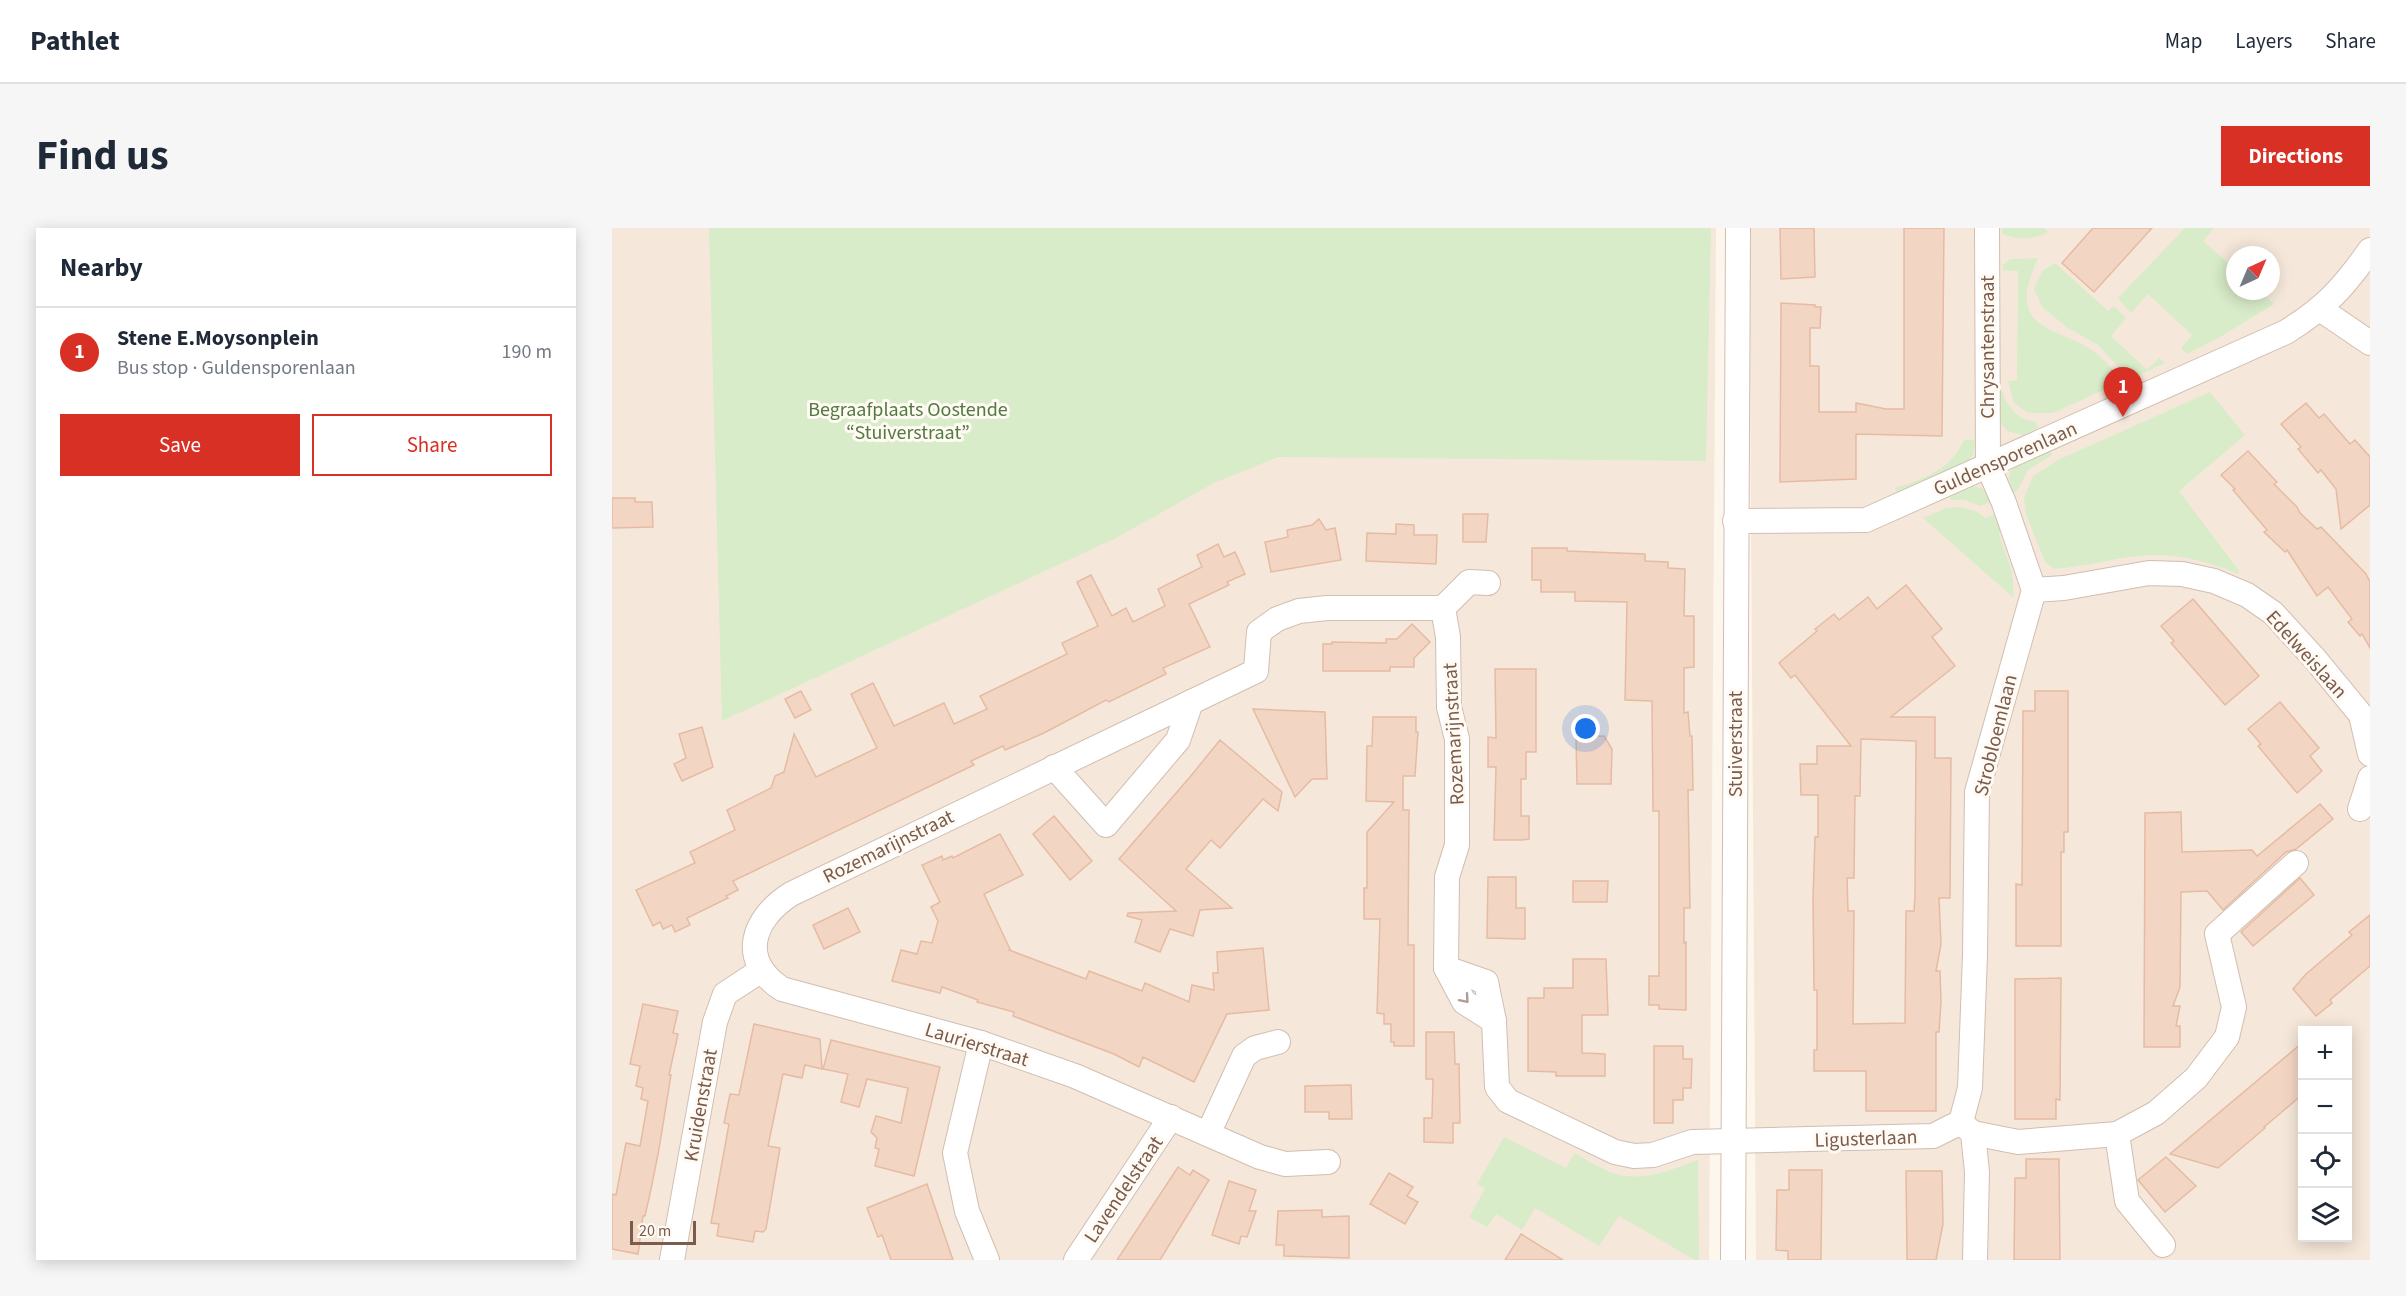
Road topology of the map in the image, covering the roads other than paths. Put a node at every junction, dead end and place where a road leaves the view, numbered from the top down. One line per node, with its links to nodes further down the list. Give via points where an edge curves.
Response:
1 (1738, 228): 7 (street, Stuiverstraat)
2 (1987, 228): 6 (street, Chrysantenstraat)
3 (2370, 250): 4 (street, Guldensporenlaan, via 2339,292)
4 (2320, 309): 5 (street); 6 (street, Guldensporenlaan, via 2286,332)
5 (2370, 343)
6 (1988, 466): 7 (street, Guldensporenlaan, via 1866,520); 9 (street)
7 (1735, 521): 24 (street, Stuiverstraat)
8 (1488, 583): 10 (street, via 1469,582)
9 (2034, 590): 12 (street, Edelweislaan, via 2160,573 2214,581 2247,595 2273,613 2361,715); 21 (street, Strobloemlaan, via 1977,792)
10 (1443, 608): 11 (street, Rozemarijnstraat, via 1299,611 1259,632 1256,671); 24 (street, Rozemarijnstraat, via 1449,637 1449,707 1457,738 1457,845 1447,877 1446,968 1464,1002 1494,1021 1497,1087 1508,1101 1615,1152 1653,1155 1692,1142)
11 (1191, 702): 13 (street, Rozemarijnstraat); 13 (street, via 1178,740 1106,825)
12 (2370, 754)
13 (1053, 767): 17 (street, Rozemarijnstraat, via 775,904 756,932)
14 (2370, 778): 15 (street)
15 (2360, 809)
16 (2296, 863): 23 (street, via 2217,934 2234,1007 2227,1036 2196,1078 2156,1113)
17 (758, 963): 19 (street, Laurierstraat, via 767,979 782,989); 27 (street, Kruidenstraat, via 725,994 715,1022)
18 (1278, 1042): 22 (street, via 1255,1048 1244,1056)
19 (981, 1043): 20 (street, Laurierstraat, via 1075,1076); 28 (street, via 955,1153 967,1211)
20 (1171, 1117): 22 (street, Laurierstraat); 29 (street, Lavendelstraat)
21 (1967, 1128): 23 (street, via 2018,1142); 24 (street, Ligusterlaan, via 1933,1136); 31 (street, via 1977,1172)
22 (1208, 1134): 25 (street, Laurierstraat, via 1285,1164)
23 (2117, 1134): 26 (street, via 2127,1201)
24 (1732, 1141): 30 (street, Stuiverstraat)
25 (1328, 1162)
26 (2163, 1245)
27 (672, 1260)
28 (987, 1260)
29 (1076, 1260)
30 (1733, 1260)
31 (1975, 1260)

